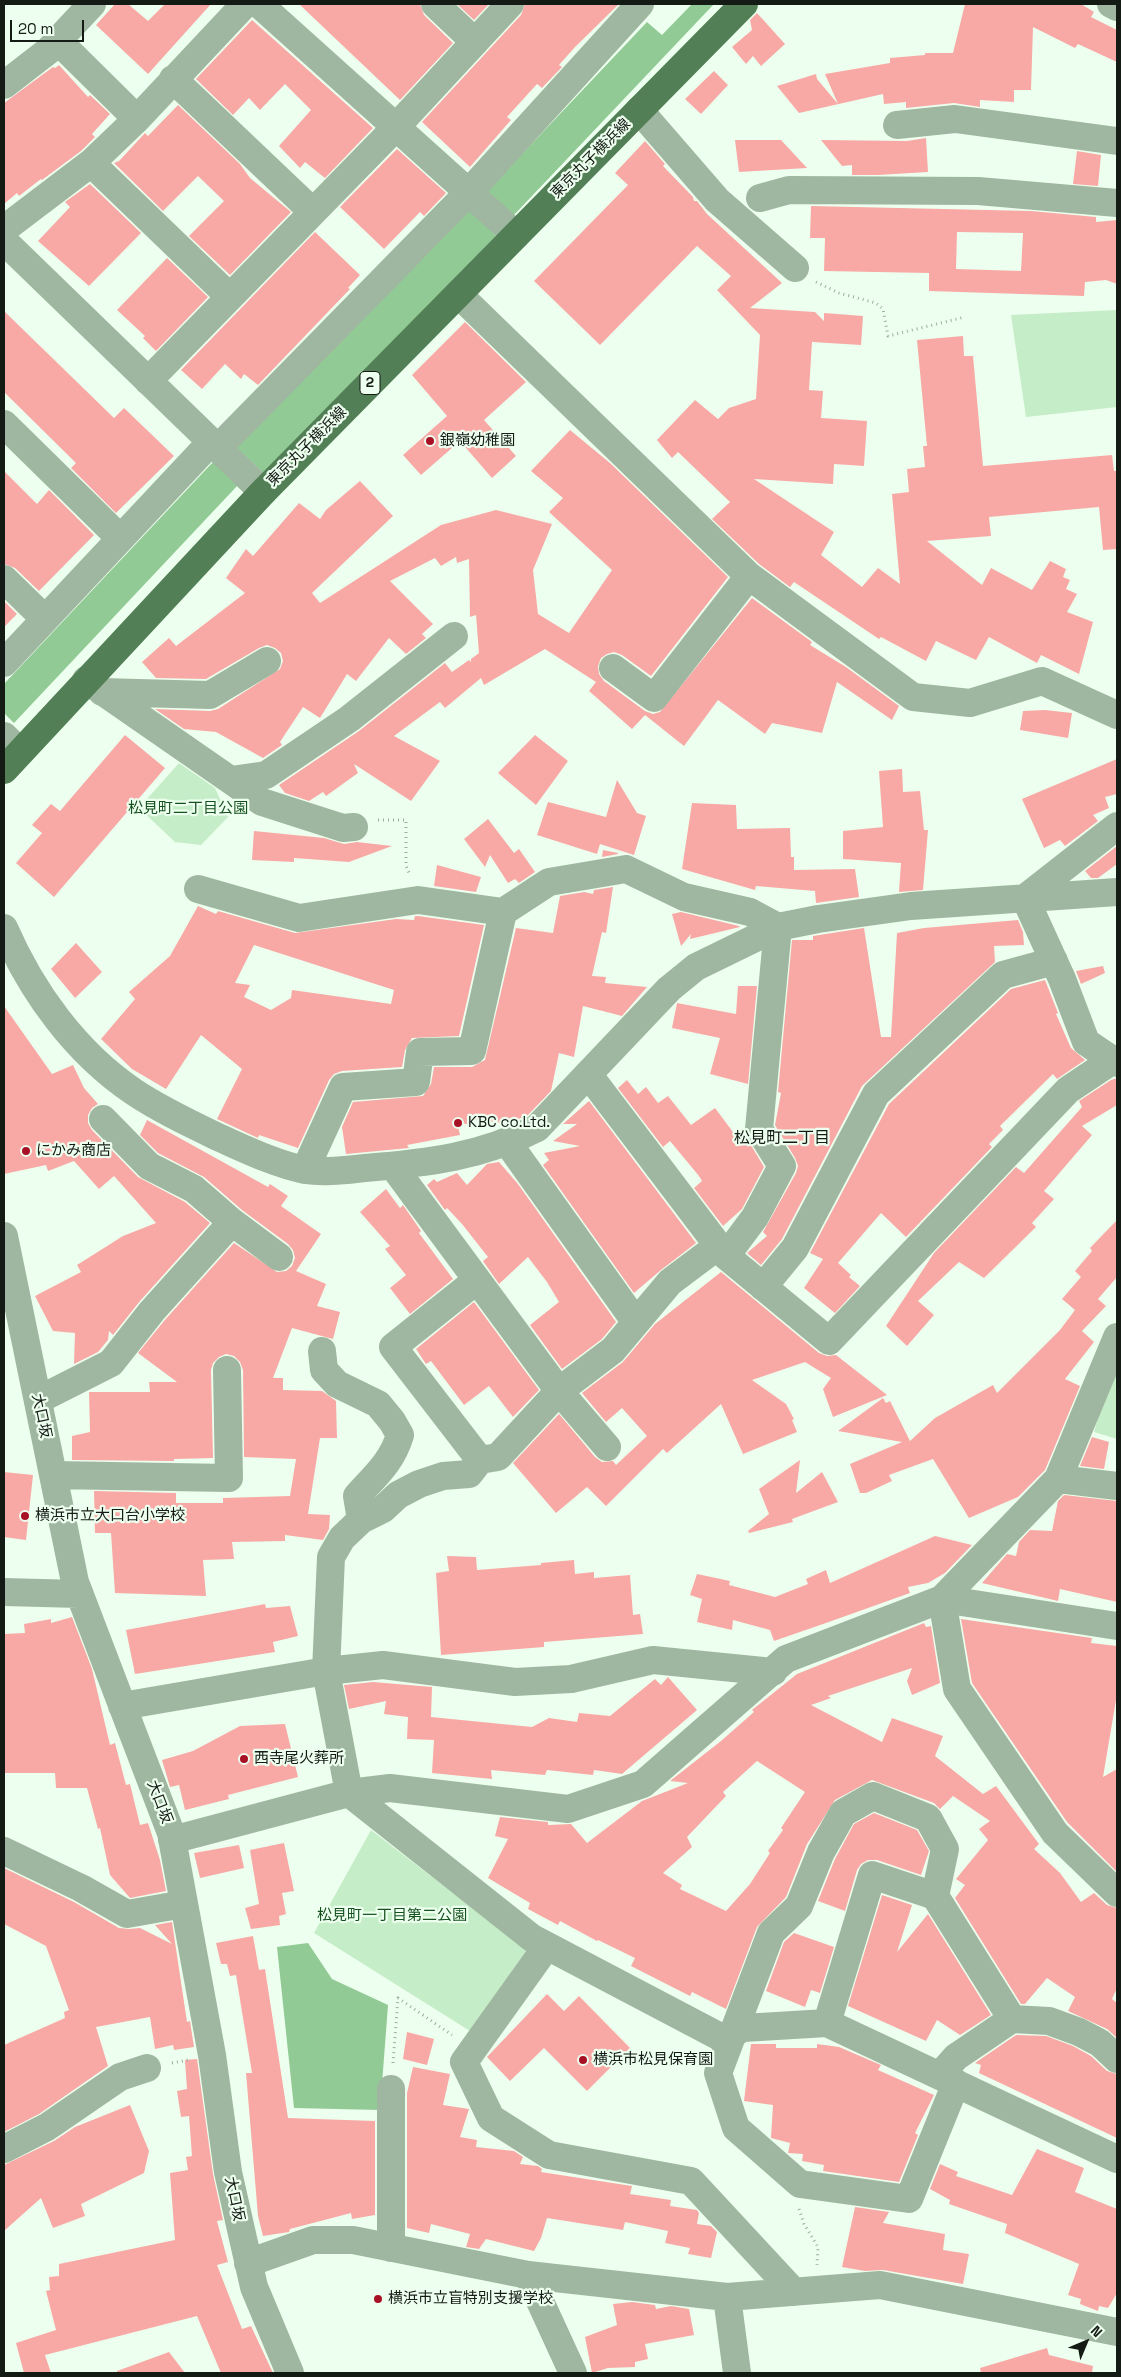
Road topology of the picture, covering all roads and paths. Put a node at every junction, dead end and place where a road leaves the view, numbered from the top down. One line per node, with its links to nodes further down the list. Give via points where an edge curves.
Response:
1 (92, 4): 10 (street)
2 (245, 4): 12 (street)
3 (260, 4): 17 (street)
4 (435, 4): 11 (street)
5 (510, 4): 11 (street)
6 (640, 4): 20 (street)
7 (744, 4): 14 (main road, 東京丸子横浜線 / 2)
8 (1112, 4): 9 (street)
9 (1117, 7)
10 (58, 41): 13 (street); 15 (street)
11 (475, 42): 17 (street)
12 (173, 79): 15 (street); 23 (street)
13 (4, 85)
14 (640, 110): 25 (main road, 東京丸子横浜線 / 2); 27 (street, via 717,200)
15 (137, 120): 19 (street)
16 (897, 125): 18 (street, via 956,118)
17 (396, 127): 20 (street); 23 (street)
18 (1117, 141)
19 (91, 163): 24 (street); 29 (street)
20 (469, 192): 25 (street); 33 (street)
21 (760, 198): 22 (street, via 789,190 978,191)
22 (1117, 204)
23 (313, 212): 29 (street)
24 (4, 230)
25 (516, 235): 28 (main road, 東京丸子横浜線 / 2)
26 (4, 241): 31 (street)
27 (795, 268): 30 (path, via 839,293 876,303 883,309 888,336)
28 (458, 294): 34 (main road, 東京丸子横浜線 / 2); 36 (street)
29 (230, 297): 31 (street)
30 (965, 317)
31 (148, 381): 33 (street)
32 (4, 424): 35 (street)
33 (214, 445): 34 (street); 35 (street)
34 (263, 492): 43 (main road, 東京丸子横浜線 / 2)
35 (120, 538): 38 (street)
36 (749, 576): 42 (street, via 654,698); 44 (street, via 913,697 970,703 1042,681)
37 (4, 580): 38 (street)
38 (45, 619): 41 (street)
39 (454, 636): 46 (street, via 349,719 266,775)
40 (267, 661): 43 (street, via 210,695)
41 (4, 663)
42 (613, 668)
43 (94, 686): 45 (main road, 東京丸子横浜線 / 2); 46 (street)
44 (1117, 715)
45 (9, 753)
46 (231, 780): 48 (street, via 262,802 343,828)
47 (1117, 826): 51 (street)
48 (354, 828): 52 (path, via 379,820 406,820 406,866)
49 (198, 889): 52 (street, via 299,918)
50 (1117, 892): 51 (street)
51 (1025, 898): 54 (street, via 911,906); 56 (street)
52 (418, 900): 53 (street)
53 (503, 912): 54 (street, via 549,882 626,869 684,897 750,912); 62 (street, via 472,1051 420,1052 416,1082 343,1087)
54 (778, 927): 58 (street, via 696,967 669,989); 65 (street, via 759,1129 782,1166 755,1217)
55 (4, 928): 62 (street, via 20,964 62,1027 133,1091 184,1121 255,1154)
56 (1054, 962): 57 (street, via 1086,1042); 68 (street, via 1004,975 876,1094 795,1248)
57 (1115, 1062): 68 (street, via 1068,1090 829,1341)
58 (588, 1074): 60 (street, via 537,1128); 65 (street)
59 (103, 1119): 63 (street, via 149,1166 194,1189)
60 (508, 1143): 61 (street, via 424,1164); 69 (street)
61 (393, 1166): 62 (street); 67 (street)
62 (305, 1170)
63 (232, 1222): 66 (street); 74 (street, via 152,1311 112,1363)
64 (4, 1236): 74 (street, 大口坂)
65 (722, 1251): 68 (street); 69 (street, via 670,1282)
66 (279, 1258)
67 (477, 1280): 73 (street); 76 (street, via 393,1348)
68 (764, 1287)
69 (636, 1321): 73 (street, via 613,1350)
70 (1117, 1337): 78 (street)
71 (322, 1351): 80 (street, via 324,1370 336,1384 378,1404 400,1435 395,1452 383,1470 357,1496)
72 (227, 1370): 77 (street, via 229,1478)
73 (559, 1391): 75 (street); 76 (street, via 498,1457)
74 (38, 1400): 77 (street, 大口坂)
75 (607, 1446)
76 (480, 1460): 80 (street, via 469,1474 443,1476 419,1484)
77 (53, 1475): 82 (street, 大口坂)
78 (1058, 1479): 79 (street); 83 (street)
79 (1117, 1486)
80 (361, 1520): 85 (street, via 342,1538 331,1557)
81 (4, 1592): 82 (street)
82 (80, 1594): 87 (street, 大口坂)
83 (942, 1599): 84 (street); 86 (street, via 786,1659); 91 (street, via 957,1690 1055,1834)
84 (1117, 1626)
85 (326, 1671): 86 (street, via 383,1665 515,1682 571,1679 653,1660); 87 (street); 88 (street)
86 (774, 1672): 88 (street, via 643,1784 568,1809 390,1788)
87 (122, 1706): 89 (street, 大口坂)
88 (350, 1793): 89 (street); 94 (street, via 532,1938)
89 (172, 1840): 93 (street, 大口坂)
90 (4, 1851): 93 (street, via 128,1914)
91 (1117, 1893)
92 (935, 1896): 95 (street); 96 (street, via 872,1875); 97 (street, via 945,1849 928,1818 873,1796 843,1813 821,1852 799,1906 771,1933)
93 (184, 1904): 99 (street, 大口坂)
94 (547, 1946): 97 (street, via 724,2039); 98 (street)
95 (1012, 2019): 100 (street, via 1048,2021 1079,2032 1100,2042); 102 (street, via 956,2057)
96 (827, 2023): 97 (street, via 743,2028); 102 (street)
97 (732, 2033): 106 (street, via 718,2073 736,2128)
98 (473, 2050): 103 (path, via 398,1998); 110 (street, via 464,2062 491,2118 549,2155 691,2180)
99 (212, 2055): 101 (path); 108 (street, 大口坂, via 228,2172)
100 (1117, 2058)
101 (147, 2068): 104 (street, via 120,2077 47,2127)
102 (948, 2079): 105 (street); 106 (street, via 909,2199 800,2184)
103 (391, 2089): 107 (street)
104 (4, 2149)
105 (1117, 2158)
106 (794, 2188): 110 (path, via 804,2224 818,2247)
107 (391, 2248): 108 (street, via 354,2240 313,2240); 109 (street)
108 (248, 2263): 113 (street, 大口坂, via 261,2308)
109 (528, 2275): 111 (street); 114 (street)
110 (809, 2287): 111 (street); 112 (street, via 880,2285)
111 (727, 2297): 115 (street)
112 (1117, 2332)
113 (290, 2373)
114 (573, 2373)
115 (737, 2373)

